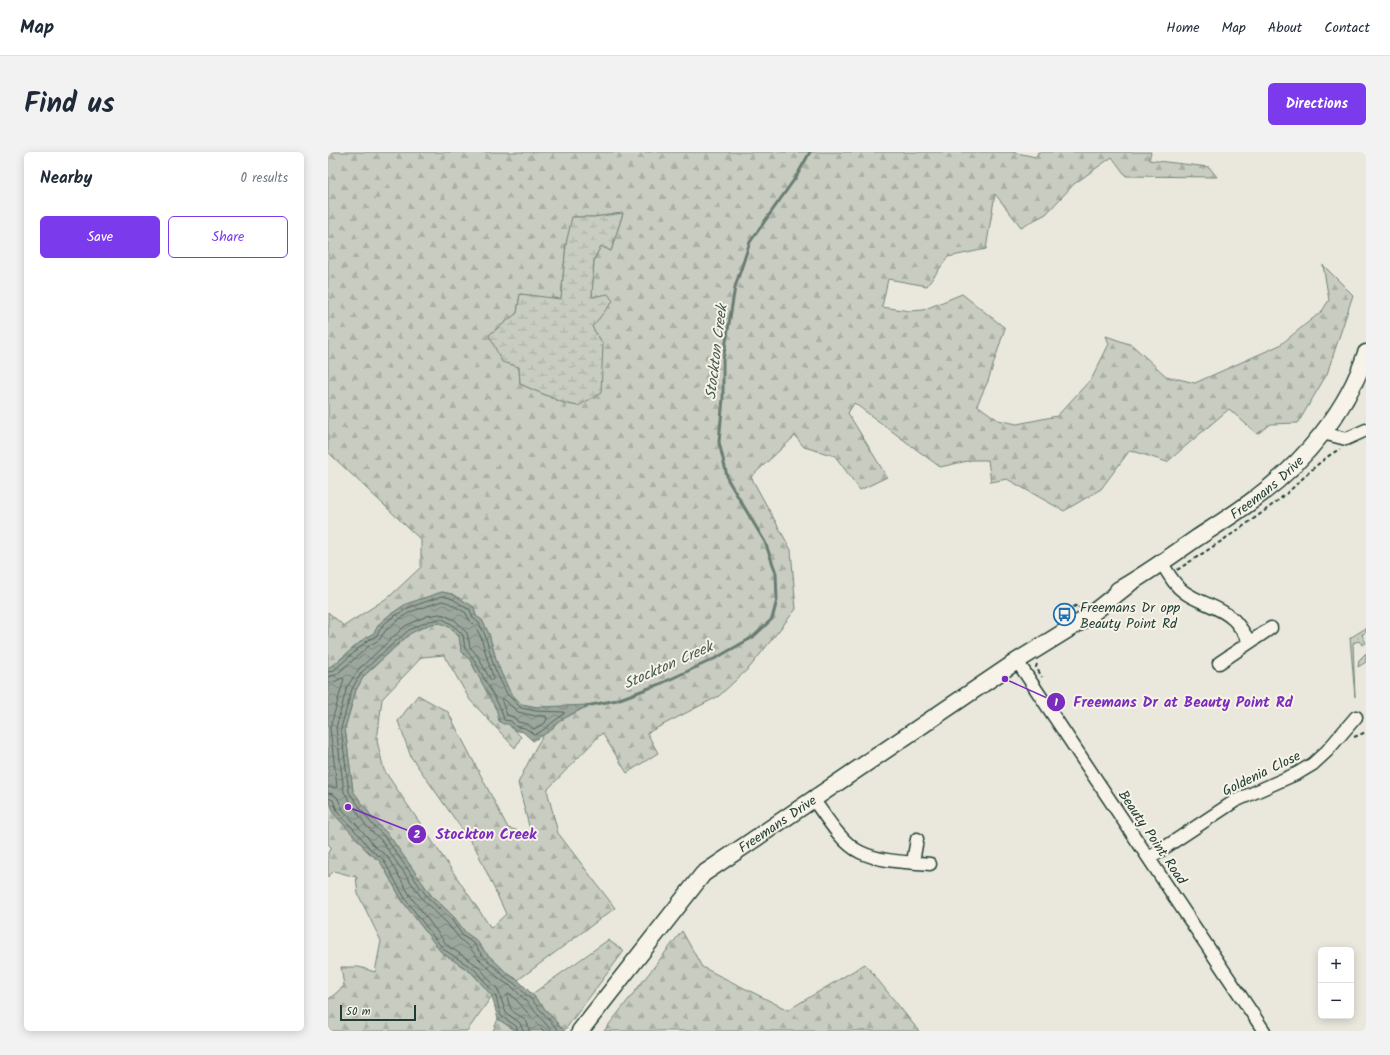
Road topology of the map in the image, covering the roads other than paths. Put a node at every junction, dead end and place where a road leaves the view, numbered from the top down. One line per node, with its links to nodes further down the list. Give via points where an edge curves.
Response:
1 (1366, 353): 3 (main road, Freemans Drive, via 1341,406)
2 (1366, 430): 3 (street, via 1346,439)
3 (1323, 433): 4 (main road, Freemans Drive, via 1302,458 1257,497)
4 (1161, 562): 6 (street, via 1177,587 1232,618); 8 (main road, Freemans Drive)
5 (1271, 628): 6 (street)
6 (1250, 642): 7 (street)
7 (1219, 663)
8 (1020, 666): 10 (main road, Freemans Drive); 12 (street, Beauty Point Road)
9 (1356, 717): 12 (street, Goldenia Close, via 1313,764 1235,801)
10 (813, 799): 13 (street, via 844,840 859,852 884,860); 15 (main road, Freemans Drive, via 703,874)
11 (917, 839): 13 (street)
12 (1149, 858): 16 (street, Beauty Point Road)
13 (913, 862): 14 (street)
14 (930, 864)
15 (583, 1027)
16 (1264, 1031)

